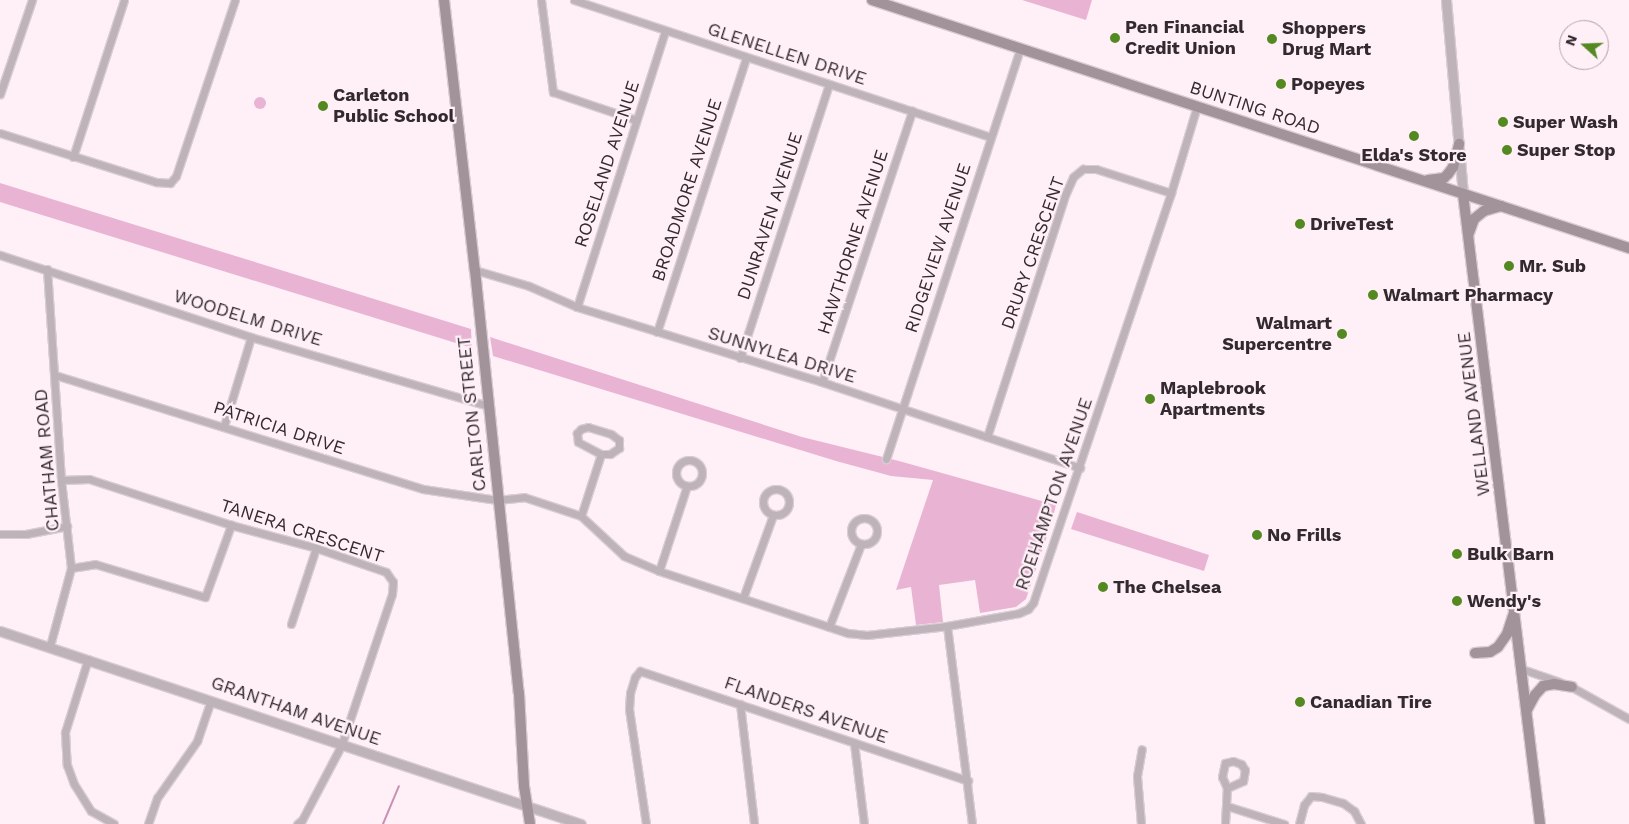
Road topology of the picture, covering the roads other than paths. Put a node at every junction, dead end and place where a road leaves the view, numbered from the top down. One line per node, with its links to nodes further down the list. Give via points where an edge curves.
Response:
1 (32, 0): 13 (street)
2 (124, 0): 20 (street)
3 (235, 0): 20 (street, via 176,176 170,183 156,182)
4 (444, 0): 29 (main road, CARLTON STREET)
5 (541, 0): 16 (street, via 553,92)
6 (574, 0): 9 (street, GLENELLEN DRIVE)
7 (872, 0): 10 (main road, BUNTING ROAD)
8 (1446, 0): 19 (street, WELLAND AVENUE)
9 (665, 31): 11 (street, GLENELLEN DRIVE); 16 (street, ROSELAND AVENUE)
10 (1020, 48): 14 (main road, BUNTING ROAD); 18 (street, RIDGEVIEW AVENUE)
11 (746, 58): 12 (street, GLENELLEN DRIVE); 31 (street, BROADMORE AVENUE)
12 (829, 84): 15 (street, GLENELLEN DRIVE); 33 (street, DUNRAVEN AVENUE)
13 (0, 94)
14 (1197, 106): 21 (main road, BUNTING ROAD); 22 (street, ROEHAMPTON AVENUE)
15 (912, 111): 18 (street, GLENELLEN DRIVE); 35 (street, HAWTHORNE AVENUE)
16 (636, 120): 30 (street, ROSELAND AVENUE)
17 (0, 133): 20 (street)
18 (990, 136): 37 (street, RIDGEVIEW AVENUE)
19 (1459, 144): 21 (main road, via 1448,174 1444,178); 23 (street, WELLAND AVENUE)
20 (74, 157)
21 (1423, 180): 23 (main road, BUNTING ROAD)
22 (1171, 193): 39 (street, DRURY CRESCENT, via 1096,169 1083,169 1073,177); 42 (street, ROEHAMPTON AVENUE)
23 (1463, 194): 24 (main road, BUNTING ROAD); 25 (main road, WELLAND AVENUE)
24 (1502, 206): 25 (main road, via 1484,211 1474,219); 26 (main road, BUNTING ROAD)
25 (1468, 236): 56 (main road, WELLAND AVENUE)
26 (1629, 248)
27 (0, 255): 28 (street, WOODELM DRIVE)
28 (47, 269): 32 (street, WOODELM DRIVE); 34 (street, CHATHAM ROAD)
29 (475, 270): 30 (street, SUNNYLEA DRIVE, via 529,286); 36 (main road, CARLTON STREET)
30 (577, 307): 31 (street, SUNNYLEA DRIVE)
31 (656, 332): 33 (street, SUNNYLEA DRIVE)
32 (251, 337): 36 (street, WOODELM DRIVE); 38 (street)
33 (740, 358): 35 (street, SUNNYLEA DRIVE)
34 (54, 374): 38 (street, PATRICIA DRIVE); 43 (street, CHATHAM ROAD)
35 (822, 382): 37 (street, SUNNYLEA DRIVE)
36 (488, 406): 45 (main road, CARLTON STREET)
37 (901, 408): 39 (street, SUNNYLEA DRIVE); 41 (street, RIDGEVIEW AVENUE)
38 (224, 426): 45 (street, PATRICIA DRIVE, via 423,490)
39 (987, 437): 42 (street, SUNNYLEA DRIVE)
40 (601, 454): 40 (street, via 610,454 619,448 619,440 588,427 581,429 577,434 578,442); 47 (street)
41 (886, 459)
42 (1080, 468): 58 (street, ROEHAMPTON AVENUE, via 1033,603 1028,609)
43 (61, 480): 48 (street, TANERA CRESCENT, via 88,479); 49 (street, CHATHAM ROAD)
44 (687, 486): 54 (street)
45 (497, 500): 47 (street, ROEHAMPTON AVENUE, via 524,497); 76 (main road, CARLTON STREET, via 519,693)
46 (773, 515): 55 (street)
47 (581, 516): 54 (street, ROEHAMPTON AVENUE, via 624,556)
48 (231, 525): 52 (street, TANERA CRESCENT); 53 (street, via 206,597 95,564)
49 (67, 526): 50 (street, via 26,534); 53 (street, CHATHAM ROAD)
50 (0, 534)
51 (861, 544): 59 (street)
52 (316, 548): 57 (street); 71 (street, TANERA CRESCENT, via 386,572 393,582 392,594)
53 (71, 568): 61 (street, CHATHAM ROAD)
54 (659, 571): 55 (street, ROEHAMPTON AVENUE)
55 (743, 598): 59 (street, ROEHAMPTON AVENUE)
56 (1514, 612): 62 (main road, via 1507,634 1498,647 1490,652); 64 (main road, WELLAND AVENUE)
57 (291, 624)
58 (947, 626): 59 (street, ROEHAMPTON AVENUE, via 867,635); 73 (street)
59 (829, 627)
60 (0, 630): 61 (street, GRANTHAM AVENUE)
61 (50, 646): 63 (street, GRANTHAM AVENUE)
62 (1475, 653)
63 (88, 659): 66 (street, GRANTHAM AVENUE); 77 (street, via 65,732 67,765 91,812)
64 (1522, 669): 65 (street); 68 (main road, WELLAND AVENUE)
65 (1572, 687): 68 (main road, via 1543,686); 69 (street)
66 (211, 700): 71 (street, GRANTHAM AVENUE); 78 (street, via 197,741 157,798)
67 (740, 704): 70 (street, FLANDERS AVENUE); 82 (street, FLANDERS AVENUE, via 650,672 640,671 635,677 629,710); 83 (street)
68 (1527, 710): 91 (main road, WELLAND AVENUE)
69 (1629, 719)
70 (854, 743): 73 (street, FLANDERS AVENUE); 84 (street)
71 (341, 746): 76 (street, GRANTHAM AVENUE, via 407,765); 79 (street)
72 (1142, 749): 86 (street, via 1136,776)
73 (968, 781): 85 (street)
74 (1227, 788): 75 (street)
75 (1227, 806): 87 (street); 88 (street)
76 (527, 807): 80 (main road, CARLTON STREET); 81 (street, GRANTHAM AVENUE)
77 (114, 824)
78 (148, 824)
79 (297, 824)
80 (530, 824)
81 (581, 824)
82 (646, 824)
83 (754, 824)
84 (864, 824)
85 (972, 824)
86 (1141, 824)
87 (1225, 824)
88 (1284, 824)
89 (1299, 824): 90 (street, via 1304,805 1311,796 1322,796 1343,803 1354,811)
90 (1361, 824)
91 (1540, 824)

